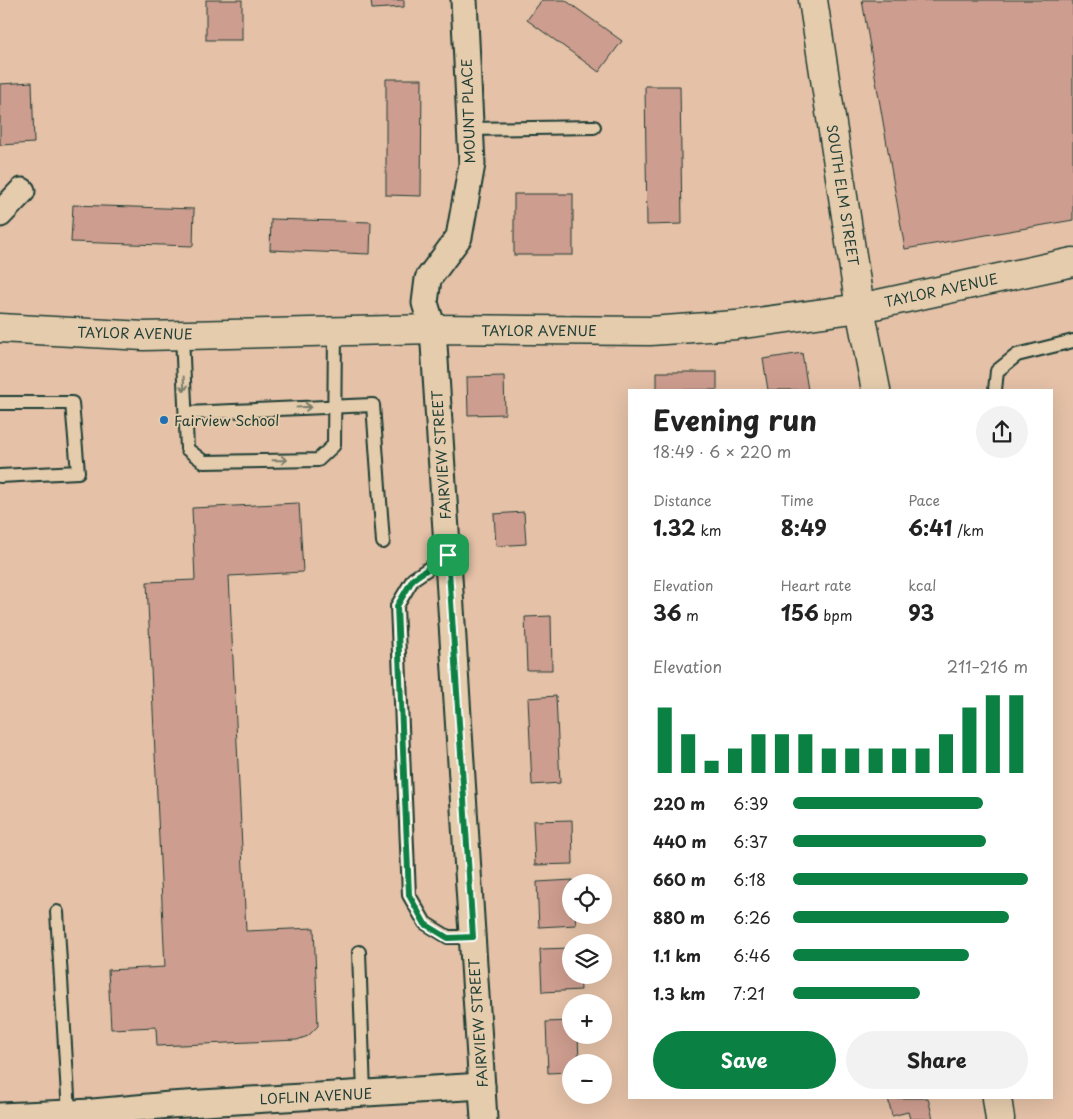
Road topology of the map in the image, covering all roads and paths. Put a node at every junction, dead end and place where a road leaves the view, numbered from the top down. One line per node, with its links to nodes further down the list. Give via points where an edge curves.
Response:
1 (464, 0): 4 (street, MOUNT PLACE)
2 (813, 0): 8 (street, SOUTH ELM STREET)
3 (594, 127): 4 (lane)
4 (470, 129): 10 (street, MOUNT PLACE, via 472,164 459,238 428,279 425,303)
5 (22, 191): 6 (street)
6 (0, 214)
7 (1073, 262): 8 (street, TAYLOR AVENUE)
8 (860, 308): 10 (street, TAYLOR AVENUE, via 736,325 650,331); 14 (street, SOUTH ELM STREET)
9 (0, 328): 12 (street, TAYLOR AVENUE)
10 (433, 329): 11 (street, TAYLOR AVENUE); 21 (street, FAIRVIEW STREET)
11 (335, 332): 12 (street, TAYLOR AVENUE); 17 (lane)
12 (182, 335): 18 (lane, one-way to 18)
13 (1073, 341): 15 (lane, via 1017,355 997,371)
14 (876, 389)
15 (995, 389)
16 (0, 404): 19 (lane, via 72,403 78,472)
17 (334, 406): 18 (lane, one-way to 17); 18 (lane, one-way to 17, via 187,450 204,462 318,460 334,445); 20 (lane, via 373,405)
18 (186, 413)
19 (0, 476)
20 (383, 542)
21 (448, 555): 23 (street, FAIRVIEW STREET); 23 (lane, via 413,579 397,606 409,895 425,924 448,938)
22 (57, 912): 28 (lane)
23 (473, 937): 25 (street, FAIRVIEW STREET)
24 (359, 952): 26 (lane)
25 (482, 1086): 26 (street, LOFLIN AVENUE); 30 (street, FAIRVIEW STREET)
26 (364, 1093): 28 (street, LOFLIN AVENUE, via 170,1105)
27 (997, 1099): 31 (street)
28 (85, 1115): 29 (street, LOFLIN AVENUE)
29 (0, 1116)
30 (484, 1119)
31 (1000, 1119)

